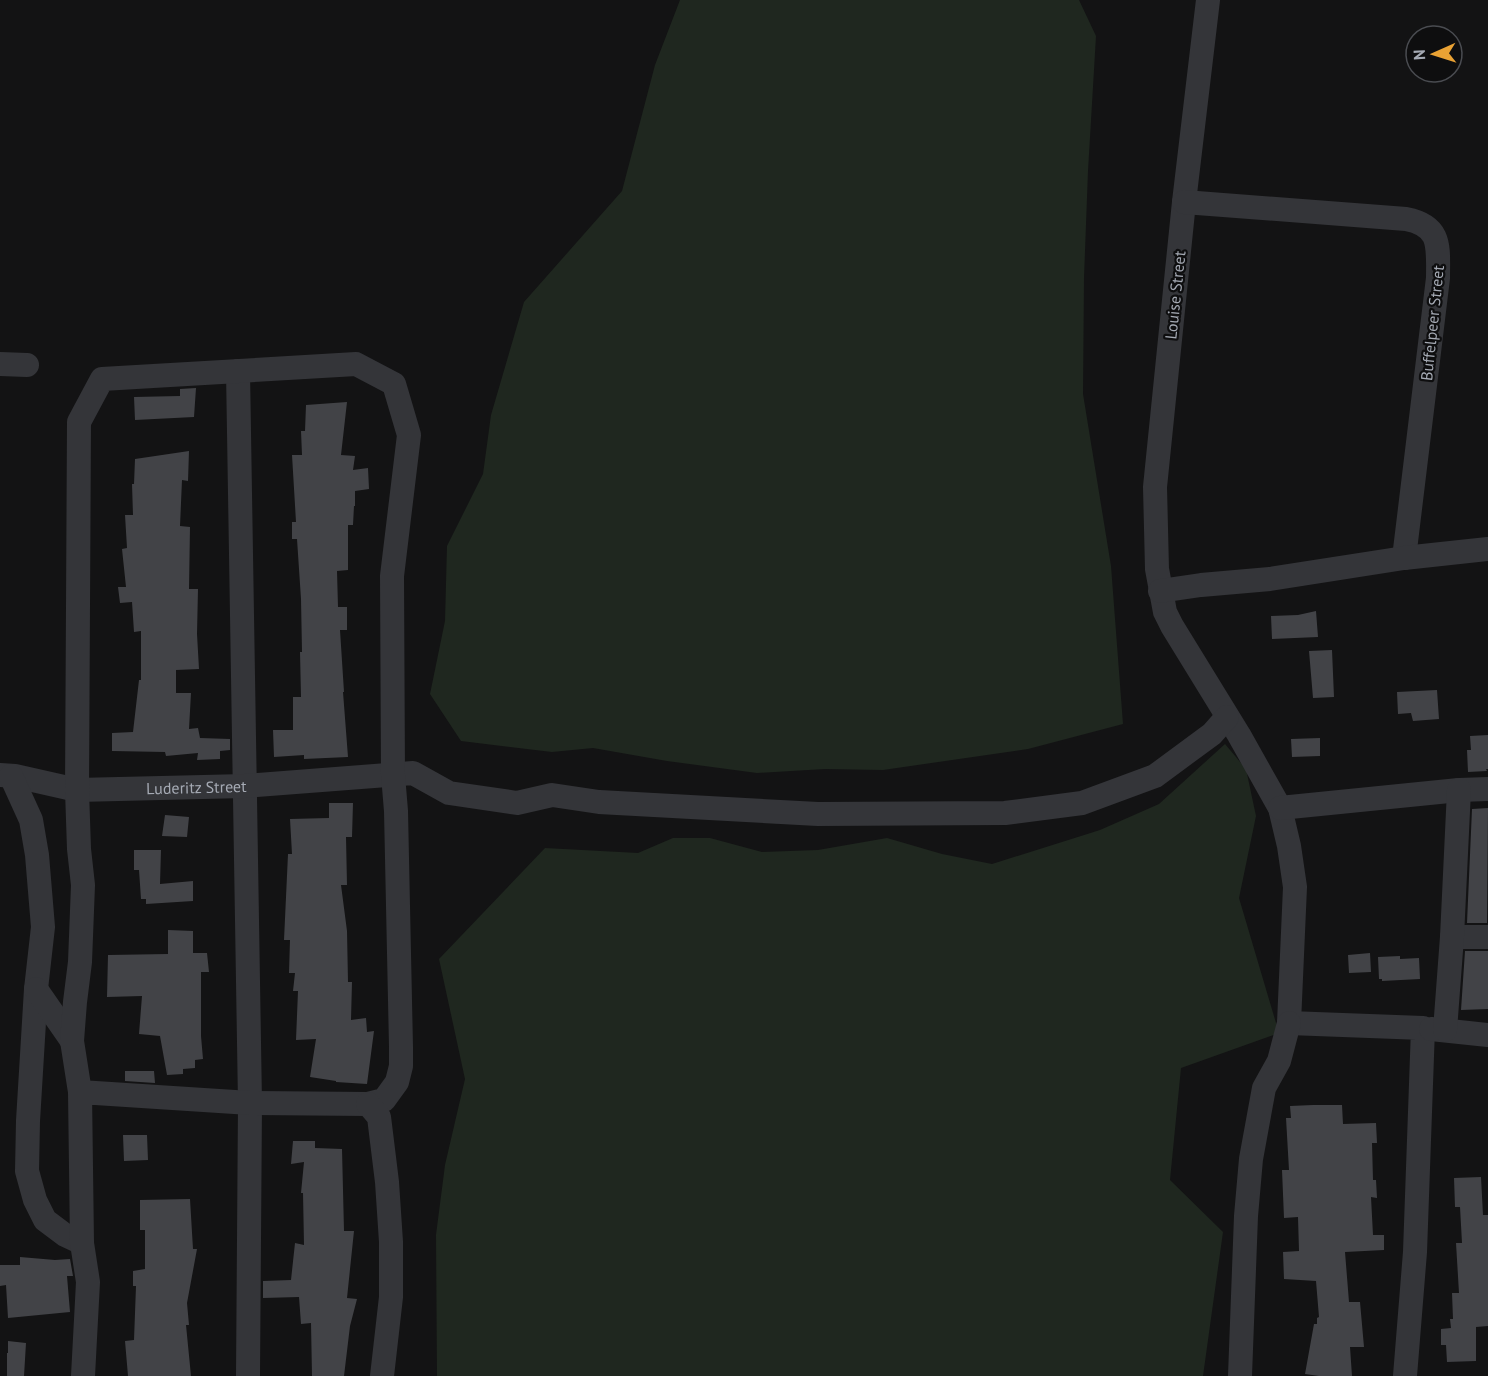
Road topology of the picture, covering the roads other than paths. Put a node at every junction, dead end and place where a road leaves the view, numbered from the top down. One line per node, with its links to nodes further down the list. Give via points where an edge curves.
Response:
1 (1208, 0): 2 (street, Louise Street)
2 (1184, 202): 7 (street, Buffelpeer Street, via 1406,219 1433,232 1438,278); 8 (street, Louise Street, via 1155,487)
3 (0, 364): 4 (street)
4 (27, 365)
5 (238, 371): 11 (street, via 356,364 394,384 409,435 392,576); 12 (street); 14 (street, via 102,379 79,422)
6 (1488, 549): 7 (street)
7 (1404, 558): 8 (street)
8 (1160, 591): 9 (street, Louise Street, via 1172,626)
9 (1227, 717): 11 (street, Luderitz Street, via 1212,734 1155,776 1082,803 1005,813 818,814 599,802 552,795 517,803 449,793 413,773); 16 (street, Louise Street)
10 (6, 776): 14 (street, Luderitz Street); 19 (street, via 31,820 38,855 43,927)
11 (393, 776): 12 (street, Luderitz Street); 26 (street, via 401,1066 397,1082 384,1100)
12 (245, 786): 14 (street, Luderitz Street); 25 (street)
13 (1488, 789): 15 (street)
14 (77, 790): 23 (street, via 83,885)
15 (1459, 790): 16 (street); 17 (street)
16 (1280, 808): 20 (street, Louise Street, via 1294,887)
17 (1452, 937): 18 (street); 21 (street)
18 (1488, 937)
19 (36, 989): 23 (street); 27 (street, via 27,1171 45,1220)
20 (1289, 1023): 21 (street); 31 (street, Louise Street, via 1279,1061 1263,1088 1250,1168)
21 (1434, 1029): 22 (street); 32 (street)
22 (1488, 1035)
23 (72, 1041): 24 (street)
24 (80, 1092): 25 (street); 27 (street)
25 (250, 1103): 26 (street); 29 (street)
26 (368, 1104): 30 (street, via 379,1117 392,1242 391,1297)
27 (82, 1243): 28 (street, via 88,1282)
28 (83, 1376)
29 (248, 1376)
30 (382, 1376)
31 (1240, 1376)
32 (1405, 1376)

